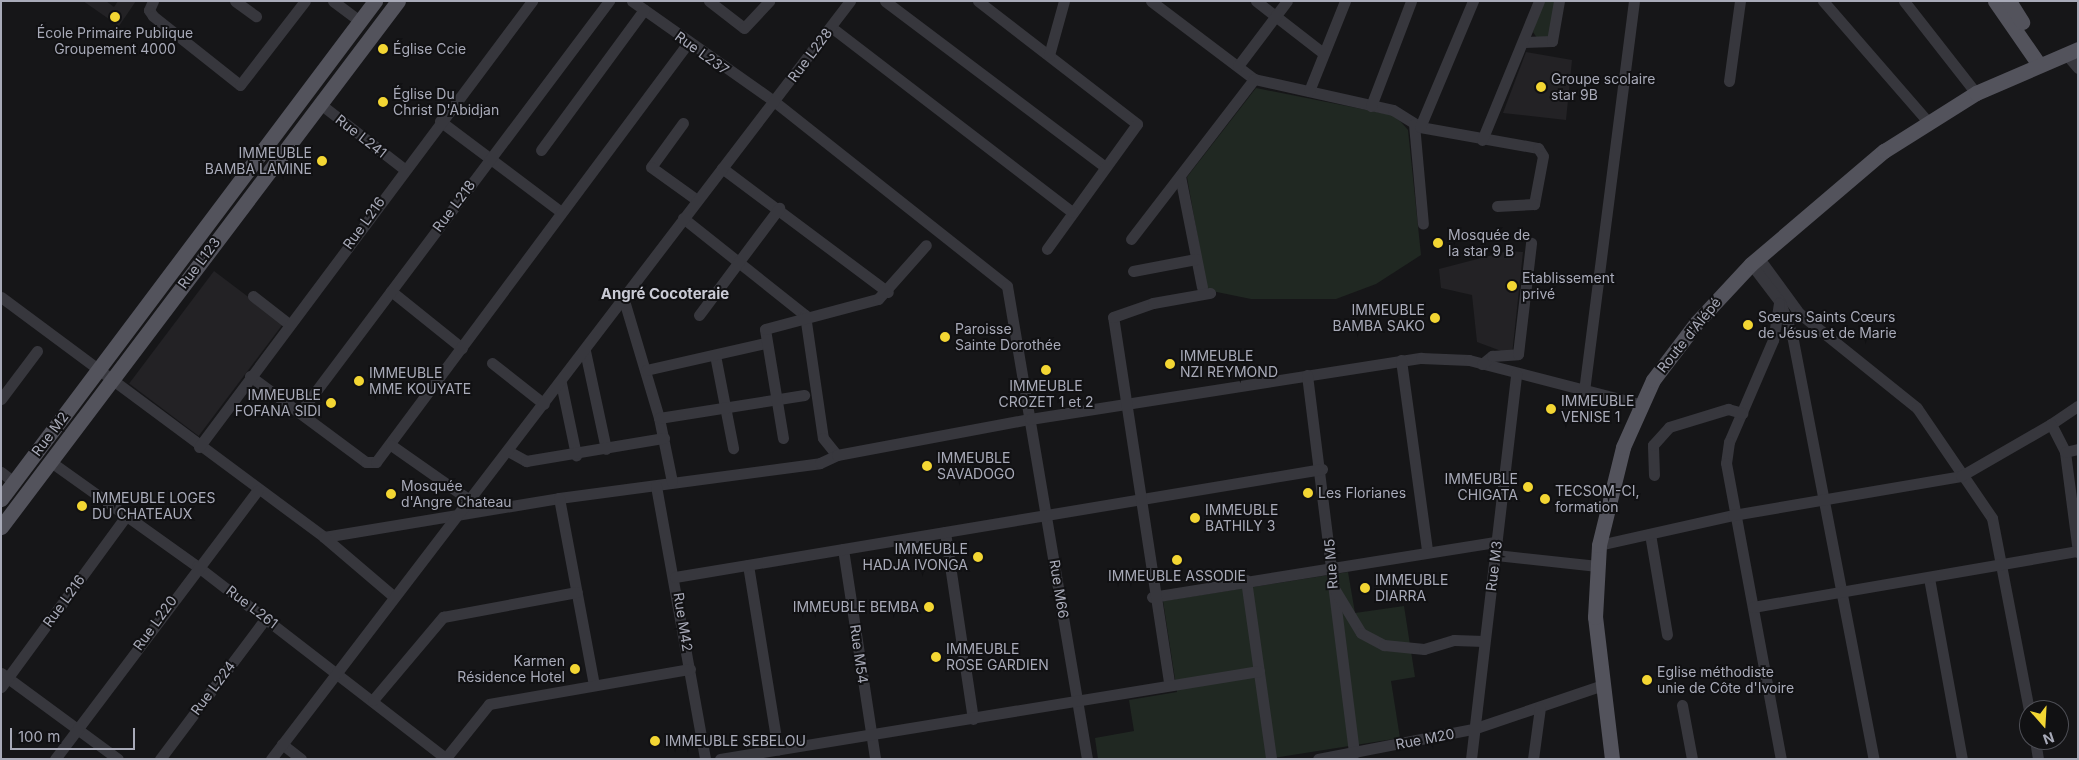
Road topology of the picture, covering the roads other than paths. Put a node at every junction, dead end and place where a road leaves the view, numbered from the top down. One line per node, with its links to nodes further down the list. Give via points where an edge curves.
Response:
1 (153, 1): 3 (street, via 149,10 153,16 240,85)
2 (235, 1): 30 (street)
3 (306, 1)
4 (333, 1): 32 (street)
5 (375, 1): 32 (main road, Rue L123)
6 (398, 1): 46 (main road, Rue L123)
7 (532, 1): 49 (street, Rue L216)
8 (609, 1): 55 (street, Rue L218)
9 (632, 1): 29 (street, Rue L237)
10 (708, 1): 11 (street, via 749,28)
11 (769, 1)
12 (850, 1): 33 (street, Rue L228)
13 (885, 1): 57 (street)
14 (978, 1): 38 (street)
15 (1064, 1): 38 (street)
16 (1152, 1): 40 (street)
17 (1256, 1): 31 (street)
18 (1287, 1): 31 (street)
19 (1345, 1): 37 (street)
20 (1411, 1): 48 (street)
21 (1473, 1): 52 (street)
22 (1540, 1): 34 (street)
23 (1559, 1): 34 (street, via 1552,41)
24 (1634, 1): 101 (street)
25 (1740, 1): 43 (street)
26 (1823, 1): 50 (street)
27 (1904, 1): 45 (street)
28 (2007, 4): 39 (main road, via 2033,42)
29 (644, 10): 35 (street, Rue L237); 54 (street)
30 (256, 16)
31 (1276, 16): 37 (street); 40 (street)
32 (360, 21): 94 (main road, Rue L123)
33 (831, 26): 47 (street, Rue L228); 64 (street)
34 (1524, 42): 53 (street)
35 (688, 43): 47 (street, Rue L237); 63 (street)
36 (2072, 51): 39 (main road, Route d'Alépé); 41 (street)
37 (1323, 53): 44 (street)
38 (1049, 55): 57 (street, via 1137,124)
39 (2038, 63): 45 (main road, Route d'Alépé)
40 (1238, 66): 42 (street)
41 (2078, 68)
42 (1254, 79): 44 (street); 59 (street)
43 (1730, 81)
44 (1309, 91): 48 (street)
45 (1976, 93): 50 (main road, Route d'Alépé)
46 (319, 103): 58 (street, Rue L241); 99 (main road, Rue L123)
47 (773, 105): 56 (street, Rue L228); 113 (street, Rue L237, via 1007,286)
48 (1371, 106): 52 (street, via 1393,110)
49 (440, 121): 55 (street); 58 (street, Rue L216)
50 (1928, 122): 73 (main road, Route d'Alépé, via 1884,151)
51 (683, 123): 60 (street, via 651,167)
52 (1417, 126): 53 (street); 66 (street)
53 (1482, 140): 61 (street, via 1538,148 1543,156 1534,204)
54 (542, 150)
55 (490, 157): 63 (street); 75 (street, Rue L218)
56 (722, 168): 60 (street, Rue L228); 62 (street)
57 (1105, 168): 64 (street)
58 (404, 169): 84 (street, Rue L216)
59 (1180, 176): 67 (street); 71 (street)
60 (697, 200): 65 (street, Rue L228)
61 (1497, 206)
62 (779, 208): 72 (street); 76 (street)
63 (560, 211): 87 (street)
64 (1072, 212): 70 (street)
65 (683, 218): 72 (street); 79 (street, Rue L228)
66 (1423, 224)
67 (1131, 239)
68 (1531, 243): 93 (street, via 1518,354 1492,356)
69 (926, 245): 76 (street)
70 (1047, 248)
71 (1196, 259): 74 (street); 106 (street, via 1206,290 1115,313 1112,325)
72 (740, 260): 82 (street); 83 (street)
73 (1755, 261): 80 (street); 107 (main road, Route d'Alépé, via 1676,347)
74 (1133, 271)
75 (391, 291): 87 (street); 110 (street, Rue L218)
76 (888, 292): 83 (street)
77 (253, 296): 84 (street)
78 (1, 297): 94 (street)
79 (622, 297): 89 (street, Rue L228); 95 (street)
80 (1782, 298): 81 (street); 85 (street); 111 (street, via 1773,340)
81 (1799, 313): 85 (street); 130 (street, via 1905,395 1932,427)
82 (699, 315)
83 (807, 321): 86 (street, via 765,329); 124 (street, via 823,438)
84 (289, 324): 98 (street, Rue L216)
85 (1792, 332): 138 (street)
86 (765, 343): 90 (street); 104 (street)
87 (462, 348): 117 (street)
88 (37, 351): 103 (street)
89 (585, 351): 100 (street, Rue L228); 120 (street)
90 (715, 354): 95 (street); 108 (street)
91 (1400, 360): 93 (street, via 1439,356); 97 (street); 151 (street)
92 (492, 363): 105 (street)
93 (1482, 364): 96 (street)
94 (99, 368): 99 (street); 131 (main road, Rue M2)
95 (646, 370): 112 (street)
96 (1516, 374): 101 (street); 148 (street, Rue M3)
97 (1307, 375): 106 (street); 127 (street, Rue M5)
98 (250, 376): 110 (street); 118 (street, Rue L216)
99 (113, 379): 118 (street); 126 (main road, Rue L123)
100 (561, 383): 105 (street, Rue L228); 125 (street)
101 (1584, 391): 107 (street)
102 (804, 395): 104 (street)
103 (1, 398)
104 (775, 399): 108 (street); 116 (street)
105 (544, 404): 122 (street, Rue L228)
106 (1124, 404): 113 (street); 135 (street)
107 (1639, 404): 149 (main road, Route d'Alépé, via 1612,484)
108 (725, 406): 112 (street); 119 (street)
109 (2078, 406): 114 (street)
110 (301, 411): 117 (street, via 366,462 376,462)
111 (1742, 413): 129 (street, via 1728,409 1669,427 1653,445); 142 (street, via 1727,452)
112 (660, 418): 115 (street)
113 (1030, 419): 124 (street); 141 (street, Rue M66)
114 (2051, 424): 123 (street); 130 (street)
115 (664, 438): 120 (street); 132 (street)
116 (783, 438)
117 (391, 445): 139 (street)
118 (199, 447): 134 (street)
119 (733, 448)
120 (606, 449): 125 (street)
121 (2078, 449): 123 (street)
122 (508, 451): 125 (street, via 526,461); 139 (street, Rue L228)
123 (2065, 452): 152 (street)
124 (838, 454): 132 (street, via 820,463)
125 (576, 455)
126 (51, 462): 140 (street, Rue L261); 144 (main road, Rue L123)
127 (1322, 469): 135 (street); 154 (street, Rue M5)
128 (1, 472): 131 (street)
129 (1654, 475)
130 (1961, 476): 138 (street); 155 (street, via 1992,518)
131 (14, 482): 137 (main road, Rue M2)
132 (672, 482): 133 (street)
133 (656, 486): 136 (street); 159 (street, Rue M42)
134 (257, 491): 147 (street); 157 (street, Rue L220)
135 (1138, 497): 141 (street); 166 (street)
136 (559, 498): 143 (street); 163 (street)
137 (1, 499)
138 (1824, 500): 142 (street); 164 (street)
139 (471, 501): 143 (street, Rue L228)
140 (127, 515): 157 (street, Rue L261); 174 (street, Rue L216)
141 (1046, 515): 145 (street); 180 (street, Rue M66)
142 (1733, 515): 146 (street); 167 (street)
143 (456, 516): 147 (street); 165 (street, Rue L228)
144 (1, 527)
145 (945, 532): 150 (street); 183 (street)
146 (1650, 534): 149 (street); 169 (street)
147 (324, 537): 165 (street)
148 (1497, 542): 151 (street); 153 (street, Rue M3)
149 (1599, 545): 158 (main road, Route d'Alépé)
150 (843, 549): 156 (street); 186 (street, Rue M54)
151 (1427, 550): 154 (street)
152 (2078, 551): 155 (street)
153 (1496, 555): 158 (street); 170 (street, Rue M3)
154 (1334, 564): 161 (street); 162 (street, Rue M5)
155 (2003, 564): 160 (street); 179 (street)
156 (748, 565): 159 (street); 188 (street)
157 (197, 566): 168 (street, Rue L261); 184 (street, Rue L220)
158 (1597, 566): 177 (main road, Route d'Alépé, via 1595,617)
159 (675, 577): 171 (street, Rue M42)
160 (1930, 578): 164 (street); 208 (street)
161 (1246, 580): 166 (street); 173 (street)
162 (1333, 586): 170 (street, via 1361,633 1384,645 1424,649 1454,640); 189 (street, Rue M5)
163 (576, 592): 176 (street); 178 (street, via 443,617)
164 (1842, 592): 167 (street); 207 (street)
165 (392, 595): 172 (street, Rue L228)
166 (1152, 596): 175 (street)
167 (1753, 607): 206 (street)
168 (266, 618): 172 (street, Rue L261); 193 (street, Rue L224)
169 (1667, 636)
170 (1484, 641): 185 (street, Rue M3)
171 (690, 669): 176 (street); 196 (street, Rue M42)
172 (335, 671): 178 (street, Rue L261); 187 (street, Rue L228)
173 (1259, 671): 175 (street); 200 (street)
174 (4, 679): 184 (street)
175 (1169, 682): 180 (street)
176 (594, 685): 190 (street, via 490,704)
177 (1600, 686): 182 (street, Rue M20); 204 (main road, Route d'Alépé)
178 (373, 700): 190 (street, Rue L261)
179 (2027, 700)
180 (1078, 702): 183 (street); 199 (street, Rue M66)
181 (1682, 705): 205 (street)
182 (1540, 707): 185 (street, Rue M20); 203 (street)
183 (973, 719): 186 (street)
184 (77, 729): 191 (street, Rue L220); 192 (street)
185 (1473, 729): 189 (street, Rue M20); 202 (street, Rue M3)
186 (870, 732): 188 (street); 198 (street, Rue M54)
187 (282, 744): 194 (street, Rue L228); 195 (street)
188 (778, 750): 197 (street)
189 (1360, 754): 201 (street, Rue M20)
190 (446, 758)
191 (55, 759)
192 (118, 759)
193 (160, 759)
194 (271, 759)
195 (301, 759)
196 (705, 759)
197 (720, 759)
198 (875, 759)
199 (1087, 759)
200 (1271, 759)
201 (1318, 759)
202 (1471, 759)
203 (1534, 759)
204 (1612, 759)
205 (1692, 759)
206 (1781, 759)
207 (1874, 759)
208 (1962, 759)

